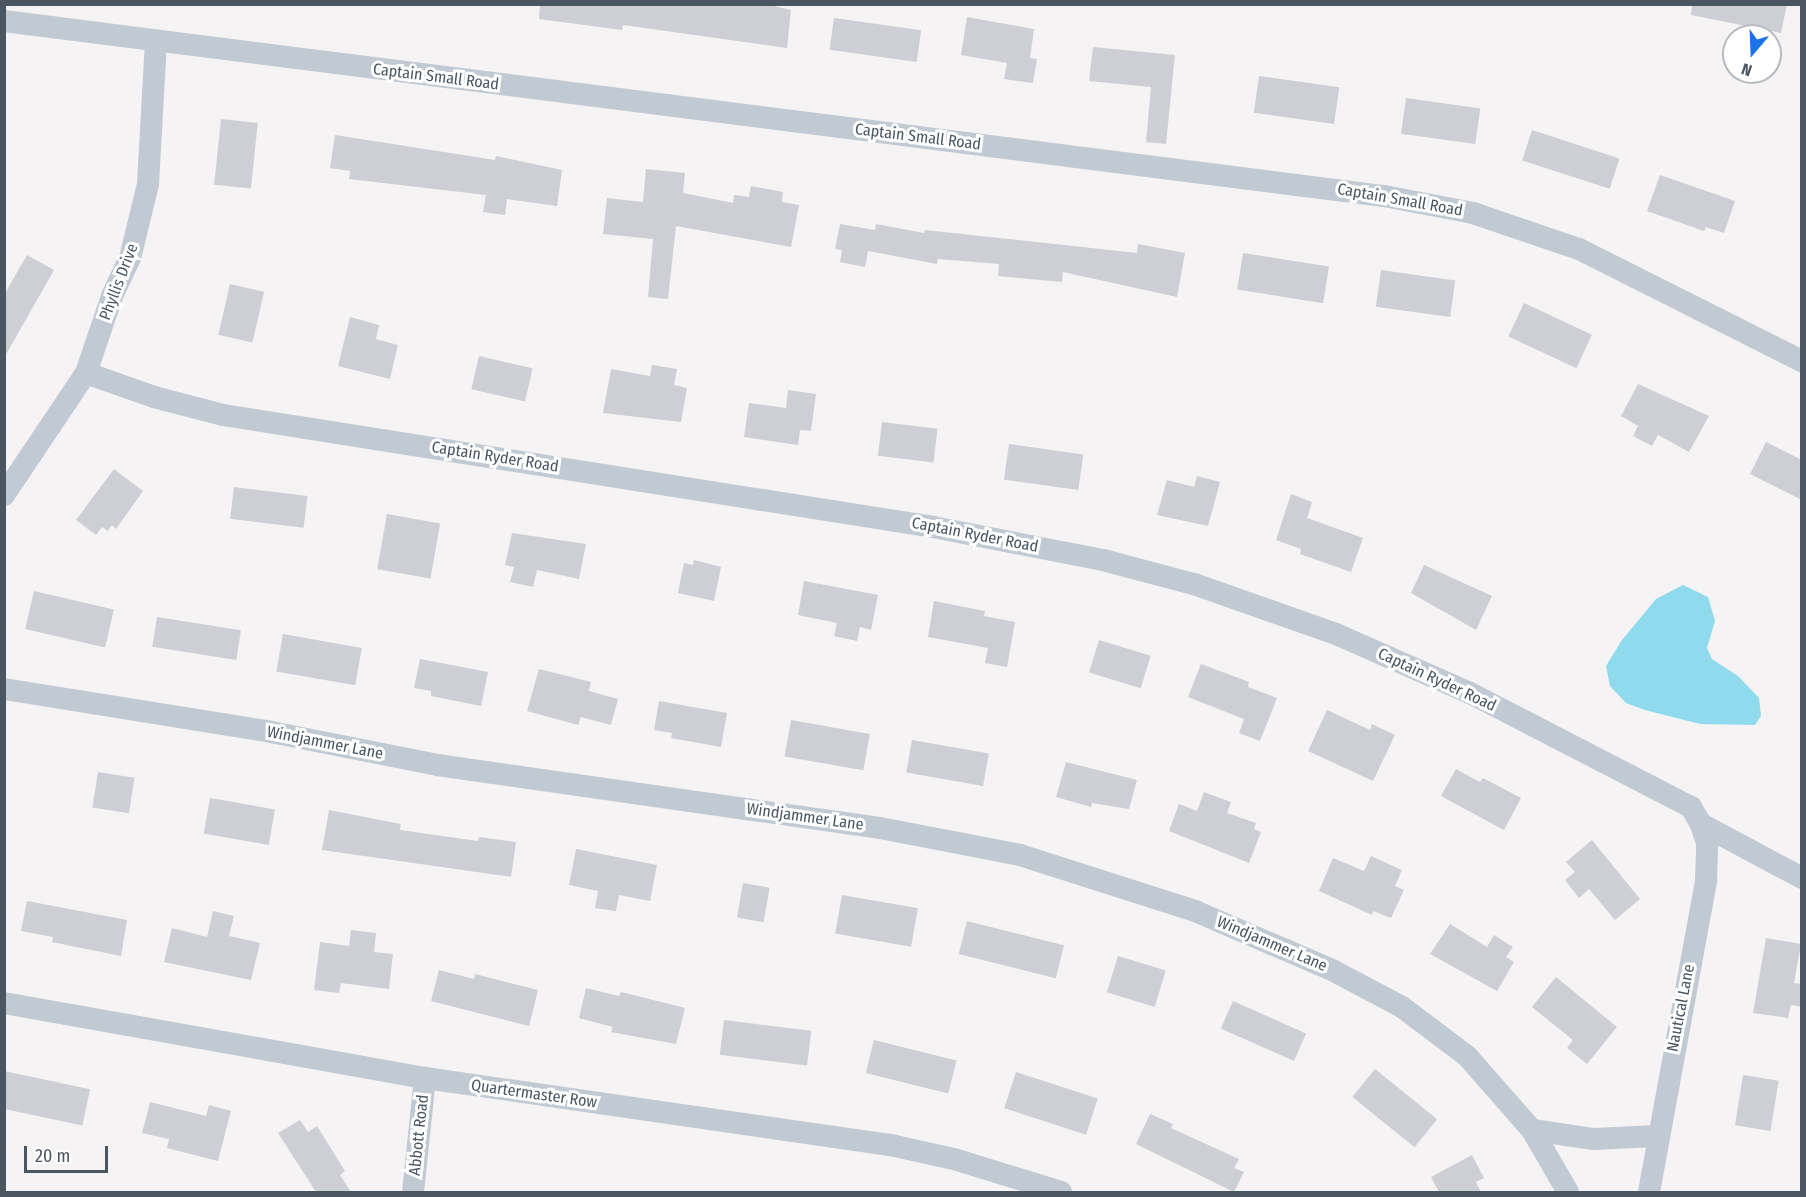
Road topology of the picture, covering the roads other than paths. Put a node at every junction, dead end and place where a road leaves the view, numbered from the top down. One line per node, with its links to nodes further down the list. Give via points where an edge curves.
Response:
1 (4, 21): 2 (street, Captain Small Road)
2 (156, 43): 3 (street, Captain Small Road, via 1244,176 1473,213 1579,249); 4 (street, Phyllis Drive, via 148,184 141,223)
3 (1802, 361)
4 (87, 373): 5 (street, Phyllis Drive); 7 (street, Captain Ryder Road, via 154,397 223,415 933,527 1103,560 1194,584 1336,634 1470,693 1691,807)
5 (4, 495)
6 (4, 688): 11 (street, Windjammer Lane, via 271,732 437,765 880,828 1020,855 1195,911 1334,971 1392,1002 1467,1056)
7 (1701, 825): 8 (street, Captain Ryder Road); 12 (street, Nautical Lane, via 1707,843 1706,880)
8 (1802, 878)
9 (4, 1003): 10 (street, Quartermaster Row)
10 (424, 1078): 13 (street, Abbott Road); 14 (street, Quartermaster Row, via 895,1146 954,1159)
11 (1532, 1130): 12 (street, via 1594,1139); 15 (street, Windjammer Lane)
12 (1657, 1136): 16 (street, Nautical Lane)
13 (413, 1192)
14 (1061, 1192)
15 (1568, 1192)
16 (1649, 1192)

